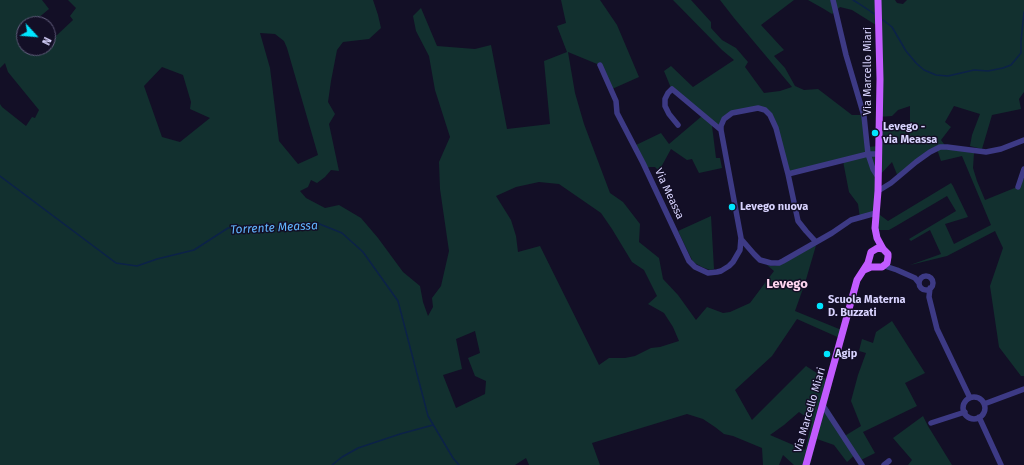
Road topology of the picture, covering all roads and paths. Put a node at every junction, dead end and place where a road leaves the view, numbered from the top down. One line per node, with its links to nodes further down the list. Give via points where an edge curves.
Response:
1 (878, 0): 8 (main road, Via Marcello Miari)
2 (833, 2): 7 (street, via 864,116)
3 (600, 65): 15 (street, Via Meassa, via 616,100 617,113 692,265 708,273 721,271 739,254)
4 (678, 125): 5 (street, via 665,106 665,99 672,89)
5 (721, 130): 10 (street, via 724,119 732,114 758,108 767,112 776,128); 15 (street, Via Meassa)
6 (1024, 140): 13 (street, via 986,152 940,148 930,152)
7 (868, 154): 8 (street); 10 (street); 11 (street)
8 (878, 154): 11 (main road, Via Marcello Miari)
9 (1024, 169): 12 (street)
10 (788, 174): 16 (street, via 798,221)
11 (878, 177): 13 (main road, Via Marcello Miari)
12 (1018, 187)
13 (878, 191): 14 (main road, Via Marcello Miari)
14 (876, 212): 16 (street, Via Meassa, via 851,220); 17 (main road, Via Marcello Miari, via 875,228)
15 (741, 238): 16 (street, Via Meassa, via 757,257 771,263 783,261)
16 (816, 242)
17 (880, 249): 18 (main road, Via Marcello Miari, via 873,250); 19 (main road, Via Marcello Miari, via 888,254)
18 (869, 260): 20 (main road); 21 (main road, Via Marcello Miari)
19 (886, 263): 20 (main road, via 880,268); 22 (street)
20 (874, 266): 21 (main road)
21 (864, 270): 26 (main road, Via Marcello Miari, via 857,280)
22 (920, 281): 23 (street, via 922,289); 23 (street, via 926,276 930,278)
23 (930, 288): 25 (street, via 929,296 937,329)
24 (1024, 389): 27 (street)
25 (970, 398): 27 (street, via 977,397); 28 (street, via 965,402)
26 (822, 404): 32 (main road, Via Marcello Miari); 33 (street)
27 (984, 404): 29 (street, via 984,412)
28 (964, 412): 29 (street, via 972,418); 30 (street)
29 (979, 417): 35 (street)
30 (931, 424)
31 (889, 461): 34 (street)
32 (806, 465)
33 (862, 465)
34 (884, 465)
35 (1001, 465)

